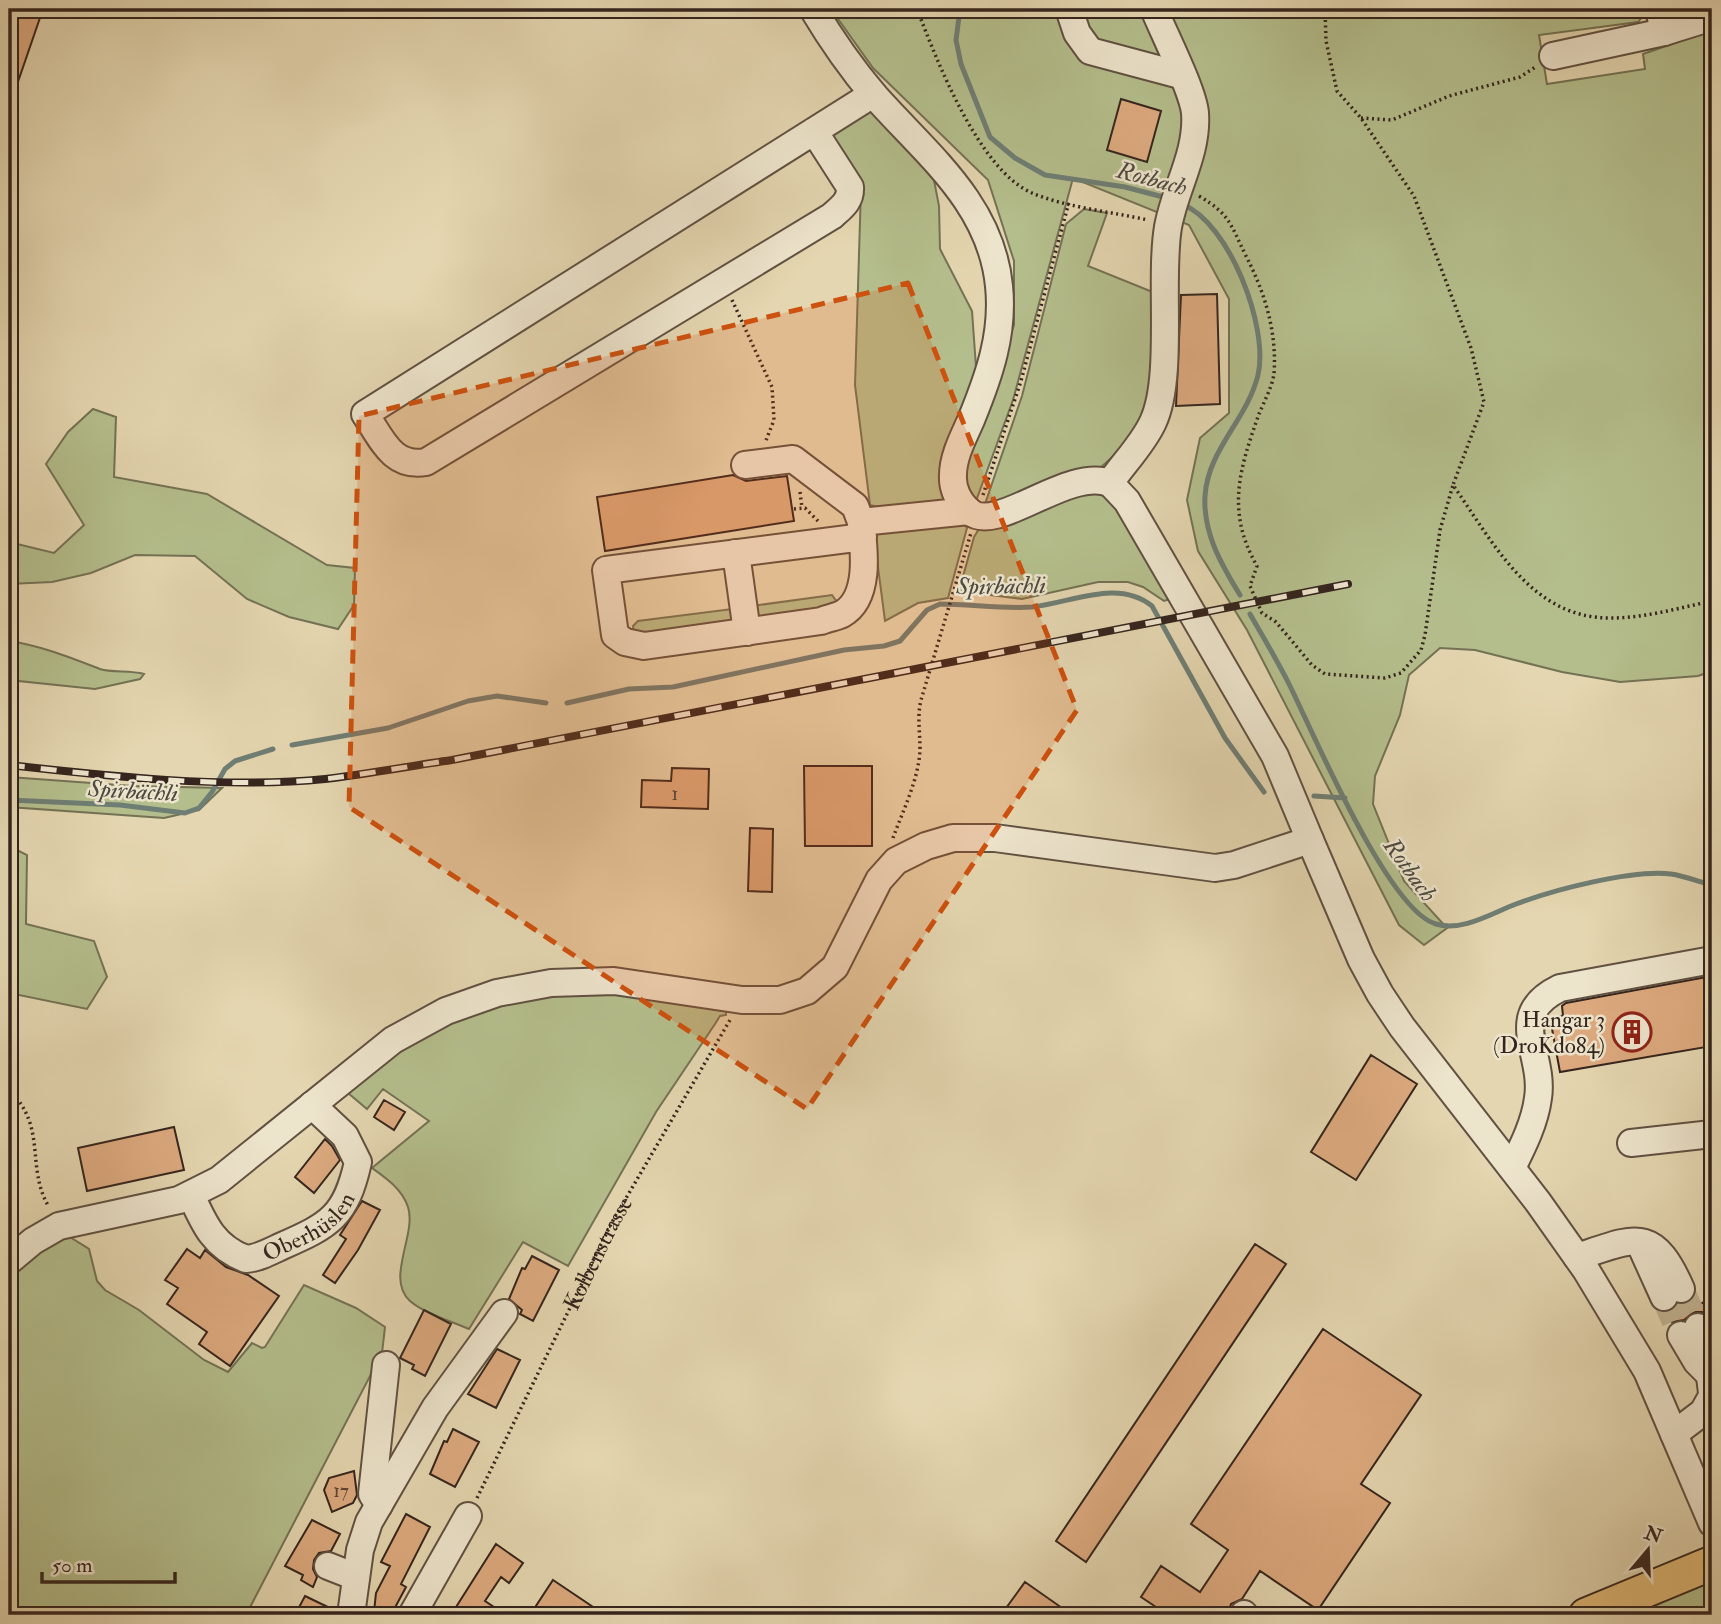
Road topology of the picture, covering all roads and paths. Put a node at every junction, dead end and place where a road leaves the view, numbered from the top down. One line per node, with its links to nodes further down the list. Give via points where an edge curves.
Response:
1 (813, 9): 10 (street)
2 (917, 9): 14 (path, via 936,61 994,163 1030,192)
3 (1069, 9): 9 (street, via 1077,33 1090,51)
4 (1154, 9): 9 (street)
5 (1325, 9): 11 (path, via 1326,41 1337,91)
6 (1712, 17): 7 (street)
7 (1662, 20): 8 (street)
8 (1553, 56): 11 (path, via 1520,77 1449,96 1392,120)
9 (1180, 75): 13 (street, via 1192,98 1195,119)
10 (873, 94): 12 (street); 23 (street, via 965,197 989,238 995,260 1001,307 997,345 953,472 953,486)
11 (1361, 118): 20 (path, via 1414,196 1471,348 1483,402)
12 (814, 131): 16 (street, via 851,195 832,216); 16 (street, via 365,414 395,458 413,464 426,462)
13 (1182, 186): 15 (street); 20 (path, via 1223,210 1262,289 1271,319 1274,376 1244,455 1237,496 1242,541 1257,566 1250,586 1262,612 1312,665 1325,674 1385,678 1401,673 1421,650 1440,530)
14 (1069, 202): 15 (path); 23 (path, via 1021,381)
15 (1169, 223): 19 (street, via 1163,264 1163,385 1153,422)
16 (724, 282): 17 (path, via 772,387)
17 (774, 420)
18 (745, 465): 24 (street, via 793,459 855,506)
19 (1110, 483): 23 (street, via 1071,482 996,515); 28 (street, via 1127,501 1275,756)
20 (1453, 485): 26 (path, via 1522,581 1546,601 1574,613 1609,619)
21 (799, 489): 22 (path)
22 (802, 508)
23 (972, 513): 24 (street); 29 (path, via 917,714 920,750 916,776 892,838)
24 (862, 530): 25 (street); 27 (street, via 865,556 858,596 844,613)
25 (736, 553): 27 (street); 27 (street, via 606,570 615,635 644,646)
26 (1712, 601)
27 (747, 632)
28 (1310, 840): 29 (street, via 1215,868 995,838 953,838); 36 (street, via 1380,994)
29 (896, 861): 31 (street, via 879,880 835,967 807,991 780,1000)
30 (1712, 960): 36 (street, via 1560,988 1540,1000 1529,1026 1538,1098)
31 (742, 1000): 33 (street, via 614,981 551,983 497,993 446,1011 393,1040); 48 (path, Kolbenstrasse, via 611,1224)
32 (9, 1090): 38 (path, via 30,1118 43,1197)
33 (313, 1105): 37 (street, via 219,1180); 37 (street, Oberhüslen, via 345,1136 358,1162 353,1183 335,1216 322,1228 246,1259 215,1241)
34 (1712, 1134): 35 (street)
35 (1631, 1143)
36 (1512, 1168): 39 (street)
37 (191, 1195): 38 (street)
38 (64, 1225): 40 (street, via 33,1241)
39 (1577, 1257): 41 (street, via 1626,1241 1654,1246 1665,1256); 46 (street, via 1647,1371)
40 (9, 1261)
41 (1672, 1293)
42 (504, 1313): 47 (street, via 435,1408)
43 (1689, 1331): 45 (street)
44 (386, 1365): 47 (street, via 372,1494)
45 (1711, 1388): 46 (street, via 1703,1412)
46 (1674, 1434): 49 (street)
47 (379, 1505): 52 (street, via 360,1550)
48 (468, 1516): 53 (street)
49 (1712, 1523)
50 (1712, 1563): 55 (main road)
51 (328, 1566): 52 (street)
52 (356, 1577): 54 (street)
53 (419, 1613)
54 (351, 1615)
55 (1586, 1615)

